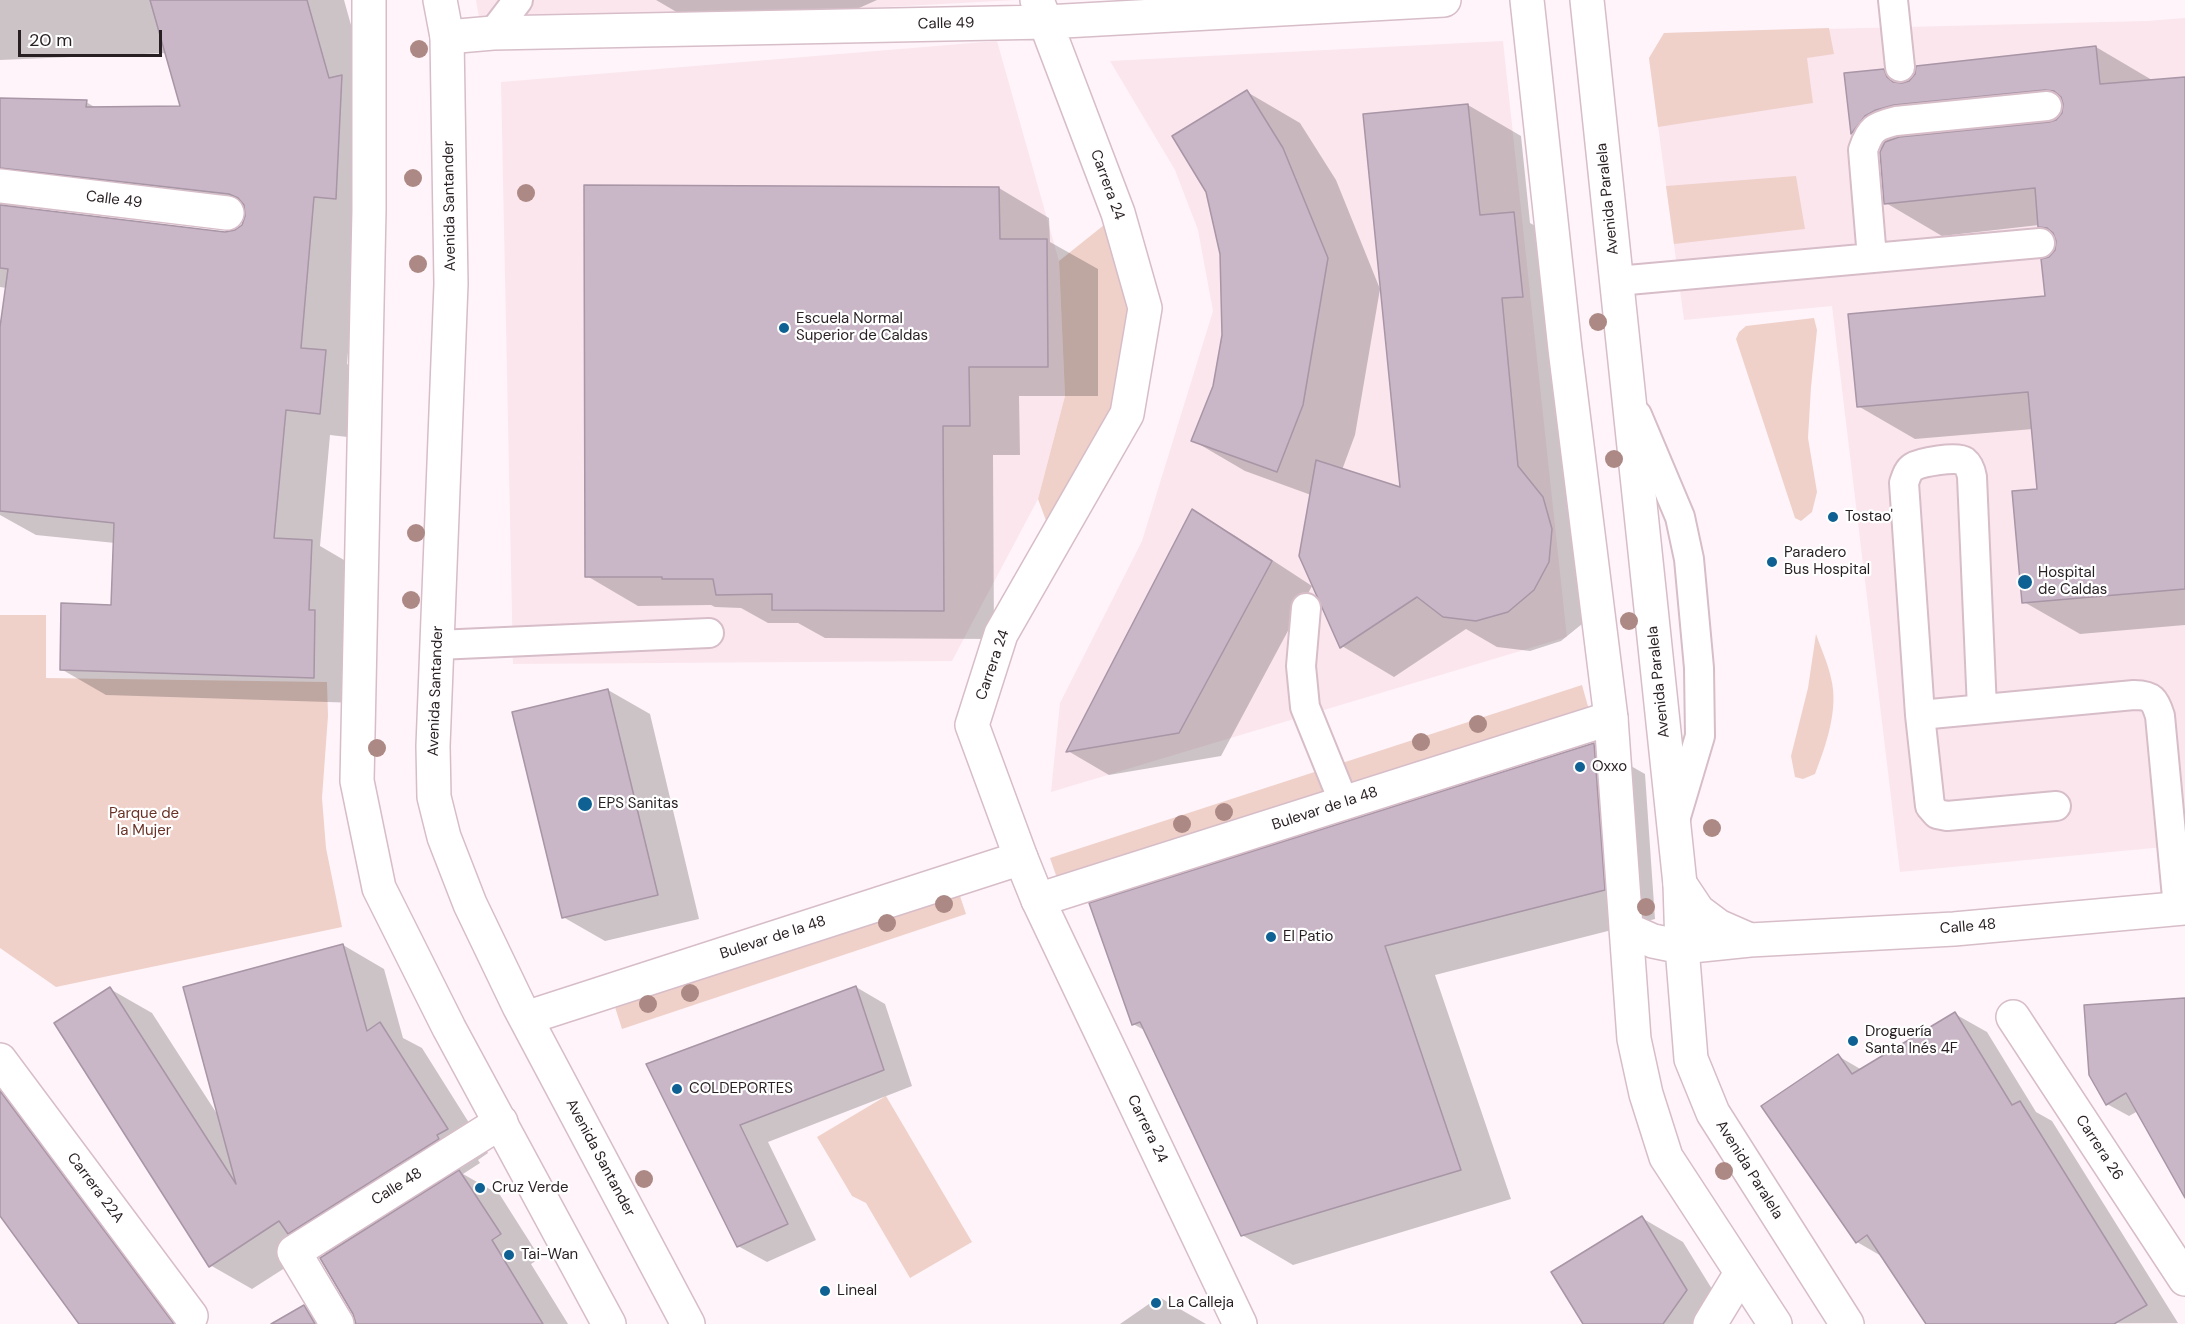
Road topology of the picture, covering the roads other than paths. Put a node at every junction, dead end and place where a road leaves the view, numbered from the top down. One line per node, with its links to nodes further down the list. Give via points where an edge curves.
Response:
1 (369, 0): 38 (main road, via 369,210 357,781 379,888)
2 (440, 0): 10 (main road, Avenida Santander)
3 (518, 0): 9 (lane)
4 (1444, 0): 8 (main road, Calle 49)
5 (1527, 0): 24 (main road)
6 (1587, 0): 17 (main road, Avenida Paralela)
7 (1893, 0): 11 (lane)
8 (1041, 11): 9 (main road, Calle 49); 28 (main road, Carrera 24, via 1118,213 1145,308 1127,414 1001,634 972,725)
9 (493, 33): 10 (main road, Calle 49)
10 (447, 37): 21 (main road, Avenida Santander, via 451,284)
11 (1900, 67)
12 (2047, 106): 16 (lane, via 1896,121 1880,125 1869,134 1863,150)
13 (0, 186): 14 (main road, Calle 49)
14 (227, 213)
15 (2040, 243): 16 (lane)
16 (1872, 258): 17 (lane)
17 (1617, 281): 18 (main road, Avenida Paralela)
18 (1628, 394): 27 (main road, Avenida Paralela); 27 (lane, via 1680,517 1689,559 1700,736)
19 (1306, 608): 25 (lane, via 1301,666 1305,707)
20 (709, 633): 21 (lane)
21 (437, 645): 36 (main road, Avenida Santander, via 434,797 444,837 470,904)
22 (1982, 709): 23 (lane); 23 (lane, via 1972,477 1965,461 1958,458 1913,467 1904,483); 31 (lane, via 2134,695 2145,695 2156,702)
23 (1920, 715): 26 (lane, via 1930,806 1938,814)
24 (1611, 718): 25 (main road, Bulevar de la 48); 32 (main road)
25 (1344, 802): 30 (main road, Bulevar de la 48)
26 (2056, 806)
27 (1674, 825): 29 (main road, Avenida Paralela)
28 (1021, 858): 30 (main road, Carrera 24); 36 (main road, Bulevar de la 48)
29 (1680, 884): 33 (main road, Calle 48, via 1698,911 1718,926); 34 (main road, Avenida Paralela)
30 (1038, 900): 45 (main road, Carrera 24)
31 (2181, 908): 33 (main road, Calle 48, via 1954,929)
32 (1626, 929): 34 (main road, Calle 48, via 1653,942); 40 (main road, via 1634,1039 1666,1157)
33 (1750, 940): 34 (main road, Calle 48)
34 (1682, 947): 48 (main road, Avenida Paralela, via 1691,1059 1713,1113)
35 (2013, 1017): 39 (main road, Carrera 26)
36 (526, 1018): 44 (main road, Avenida Santander)
37 (0, 1060): 41 (main road, Carrera 22A)
38 (501, 1122): 42 (main road, Calle 48, via 294,1252); 43 (main road)
39 (2182, 1268)
40 (1741, 1273): 46 (main road); 47 (main road)
41 (191, 1316)
42 (337, 1324)
43 (609, 1324)
44 (688, 1324)
45 (1240, 1324)
46 (1710, 1324)
47 (1775, 1324)
48 (1847, 1324)

